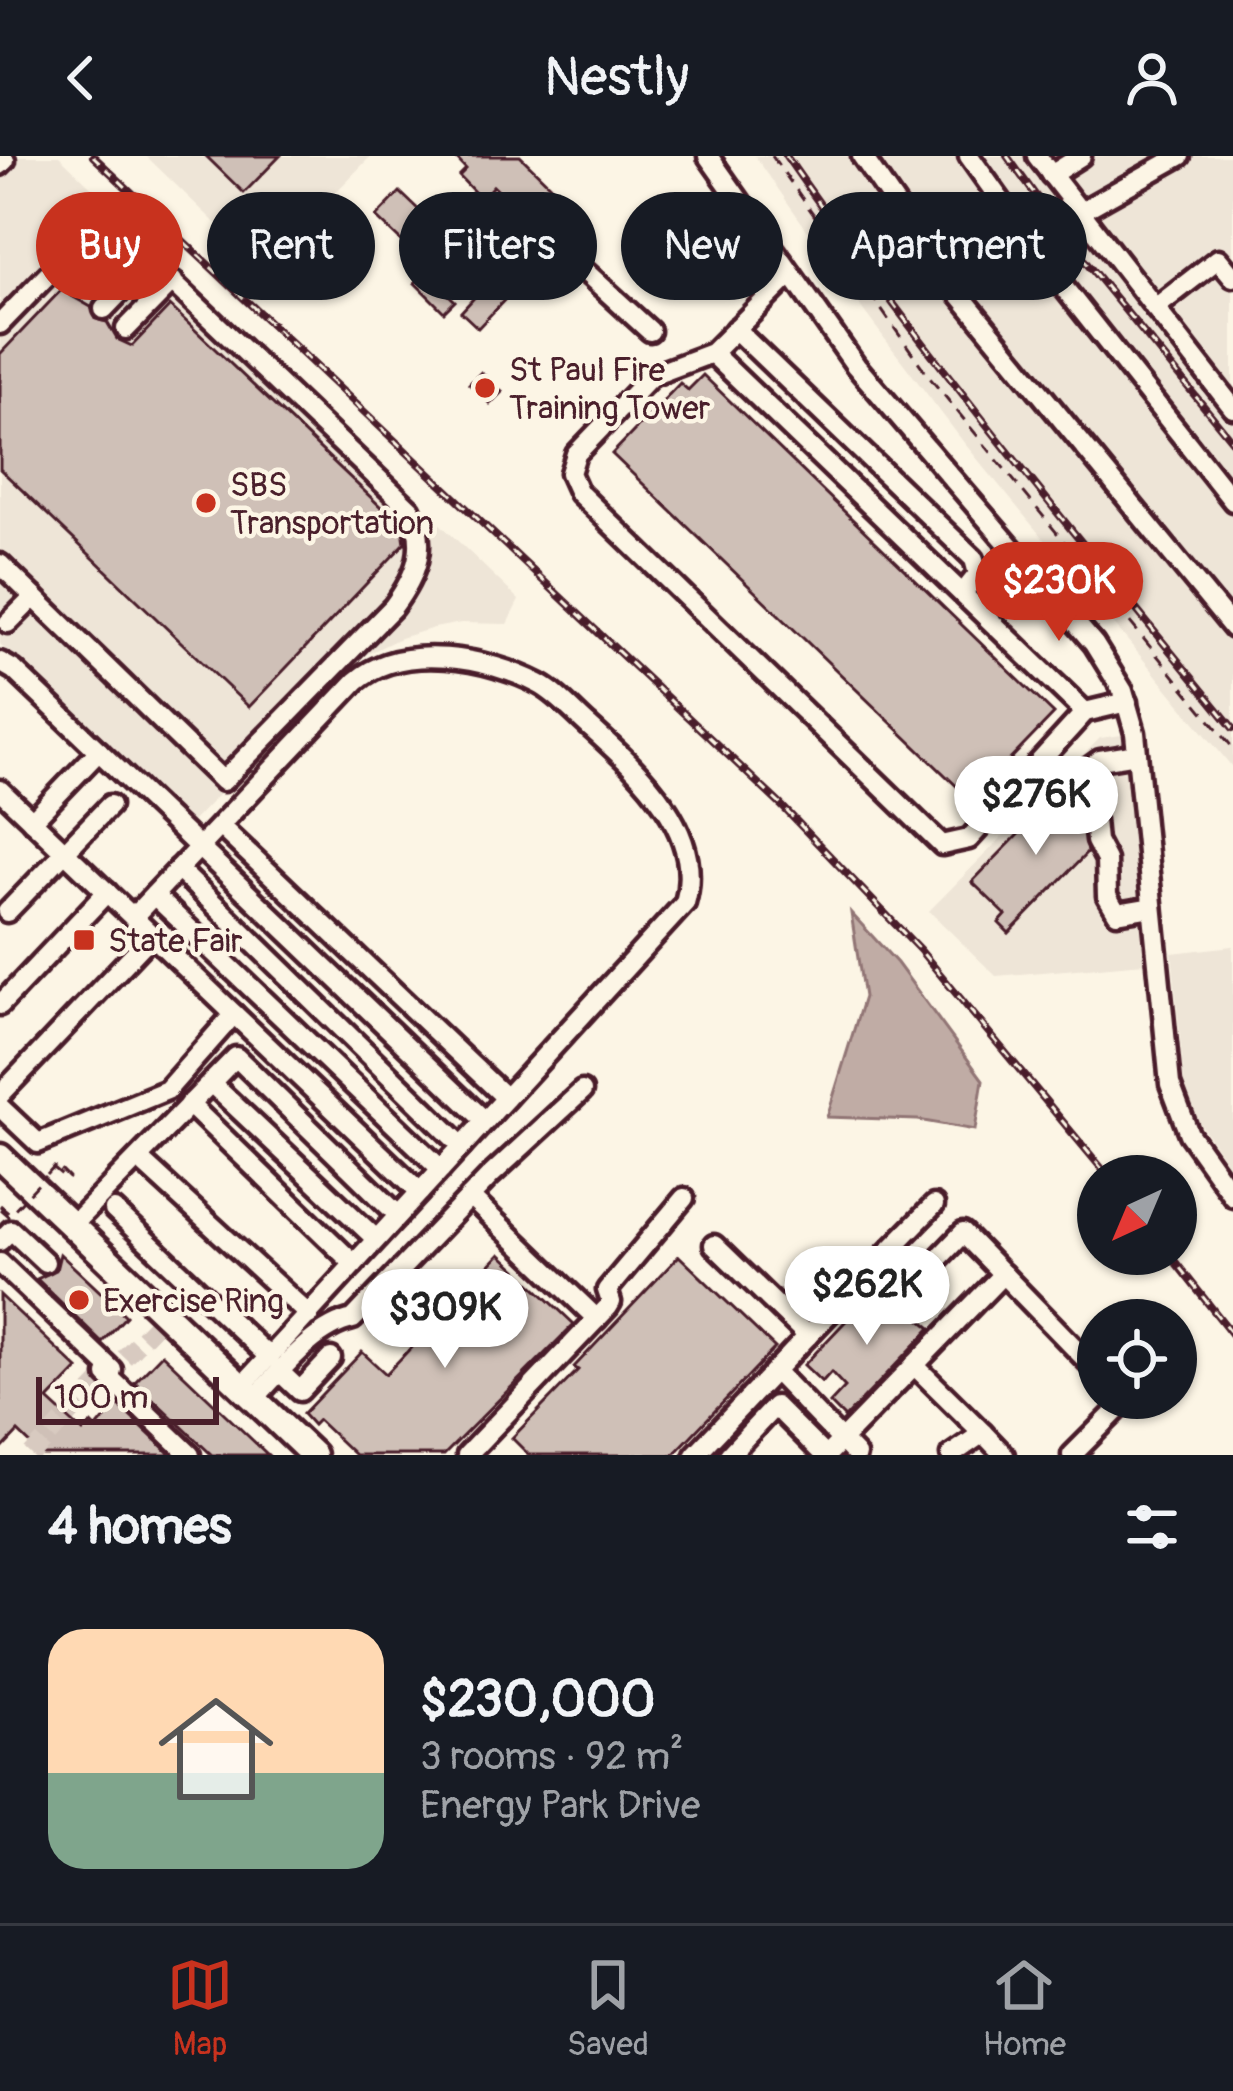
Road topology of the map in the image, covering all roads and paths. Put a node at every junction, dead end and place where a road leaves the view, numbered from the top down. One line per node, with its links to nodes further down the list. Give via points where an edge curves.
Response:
1 (708, 156): 12 (street)
2 (772, 156): 36 (path, via 930,379)
3 (862, 156): 32 (street, via 950,284)
4 (969, 156): 27 (street)
5 (1037, 156): 8 (street)
6 (1081, 156): 8 (street)
7 (1180, 156): 10 (street)
8 (1051, 175): 9 (street)
9 (1064, 192)
10 (1087, 208)
11 (1087, 221): 19 (street)
12 (791, 274): 23 (street); 34 (street, via 856,366 1094,644)
13 (1233, 278): 19 (street, via 1218,259)
14 (597, 282): 24 (street)
15 (36, 287): 21 (street)
16 (183, 290): 30 (street, via 410,509 421,553 414,575 393,607 223,781)
17 (113, 300): 20 (street)
18 (154, 300): 22 (street)
19 (1155, 308): 26 (street)
20 (104, 309)
21 (0, 324)
22 (126, 329)
23 (735, 329): 25 (street); 29 (street, via 974,559 978,574)
24 (650, 331)
25 (712, 353): 29 (street); 35 (street, via 651,376 576,454 570,481 924,832 942,845 969,839)
26 (1233, 408)
27 (1233, 501)
28 (0, 564): 30 (street)
29 (963, 593): 35 (street)
30 (34, 597): 31 (street)
31 (8, 623)
32 (1233, 628)
33 (0, 662): 37 (street)
34 (1127, 702): 35 (street); 38 (street)
35 (1085, 712)
36 (1233, 748)
37 (99, 751): 41 (street); 43 (street)
38 (1137, 754): 48 (street); 48 (street, via 1089,767 1094,822 1117,913)
39 (0, 790): 41 (street)
40 (110, 805): 44 (street)
41 (32, 821): 44 (street)
42 (220, 826): 43 (street); 59 (street); 59 (street, via 356,681 409,657 446,658 537,682 637,770 676,830 685,903)
43 (199, 847): 45 (street); 62 (street)
44 (65, 852): 46 (street); 49 (street)
45 (178, 869): 47 (street); 63 (street)
46 (107, 892): 50 (street); 52 (street)
47 (154, 895): 50 (street); 66 (street)
48 (1152, 908): 70 (street, via 1175,1105)
49 (7, 912)
50 (133, 917): 51 (street)
51 (152, 935): 53 (street); 58 (street)
52 (0, 1004)
53 (234, 1014): 54 (street); 61 (street, via 167,1090 38,1143)
54 (256, 1035): 55 (street); 68 (street)
55 (236, 1057): 56 (street); 76 (street)
56 (211, 1083): 60 (street); 78 (street)
57 (582, 1091): 69 (street)
58 (0, 1095)
59 (506, 1098): 62 (street)
60 (189, 1104): 65 (street); 83 (street)
61 (0, 1107)
62 (485, 1121): 63 (street)
63 (463, 1145): 66 (street)
64 (0, 1156): 77 (main road)
65 (138, 1158): 77 (street); 86 (street)
66 (441, 1169): 68 (street)
67 (49, 1174): 73 (path, bridge, via 69,1178 56,1165 8,1216)
68 (420, 1192): 76 (street)
69 (470, 1196): 87 (street); 91 (street, via 353,1318)
70 (1233, 1196)
71 (684, 1198): 87 (street, via 607,1290 611,1302)
72 (934, 1205): 84 (street)
73 (0, 1206): 75 (path, bridge)
74 (114, 1210): 91 (street)
75 (8, 1212)
76 (398, 1215): 78 (street)
77 (72, 1225): 94 (main road)
78 (376, 1240): 83 (street)
79 (0, 1241): 81 (street, via 11,1230)
80 (714, 1245): 88 (street)
81 (45, 1262)
82 (0, 1263): 98 (street)
83 (354, 1264): 86 (street)
84 (877, 1264): 85 (street, via 905,1293 963,1233); 88 (street)
85 (1003, 1274): 89 (street); 92 (street)
86 (309, 1315): 91 (street)
87 (597, 1319): 100 (street)
88 (808, 1336): 93 (street)
89 (1077, 1350)
90 (331, 1358): 91 (street, via 300,1391)
91 (275, 1365): 94 (street)
92 (914, 1365): 96 (street); 97 (street)
93 (776, 1371): 97 (street); 101 (street)
94 (247, 1393): 99 (main road)
95 (1108, 1419): 106 (street)
96 (983, 1433): 104 (street); 105 (street)
97 (849, 1448): 103 (street)
98 (190, 1455)
99 (314, 1455)
100 (467, 1455)
101 (694, 1455)
102 (729, 1455): 103 (street, via 775,1406)
103 (826, 1455)
104 (951, 1455)
105 (1004, 1455)
106 (1072, 1455)

